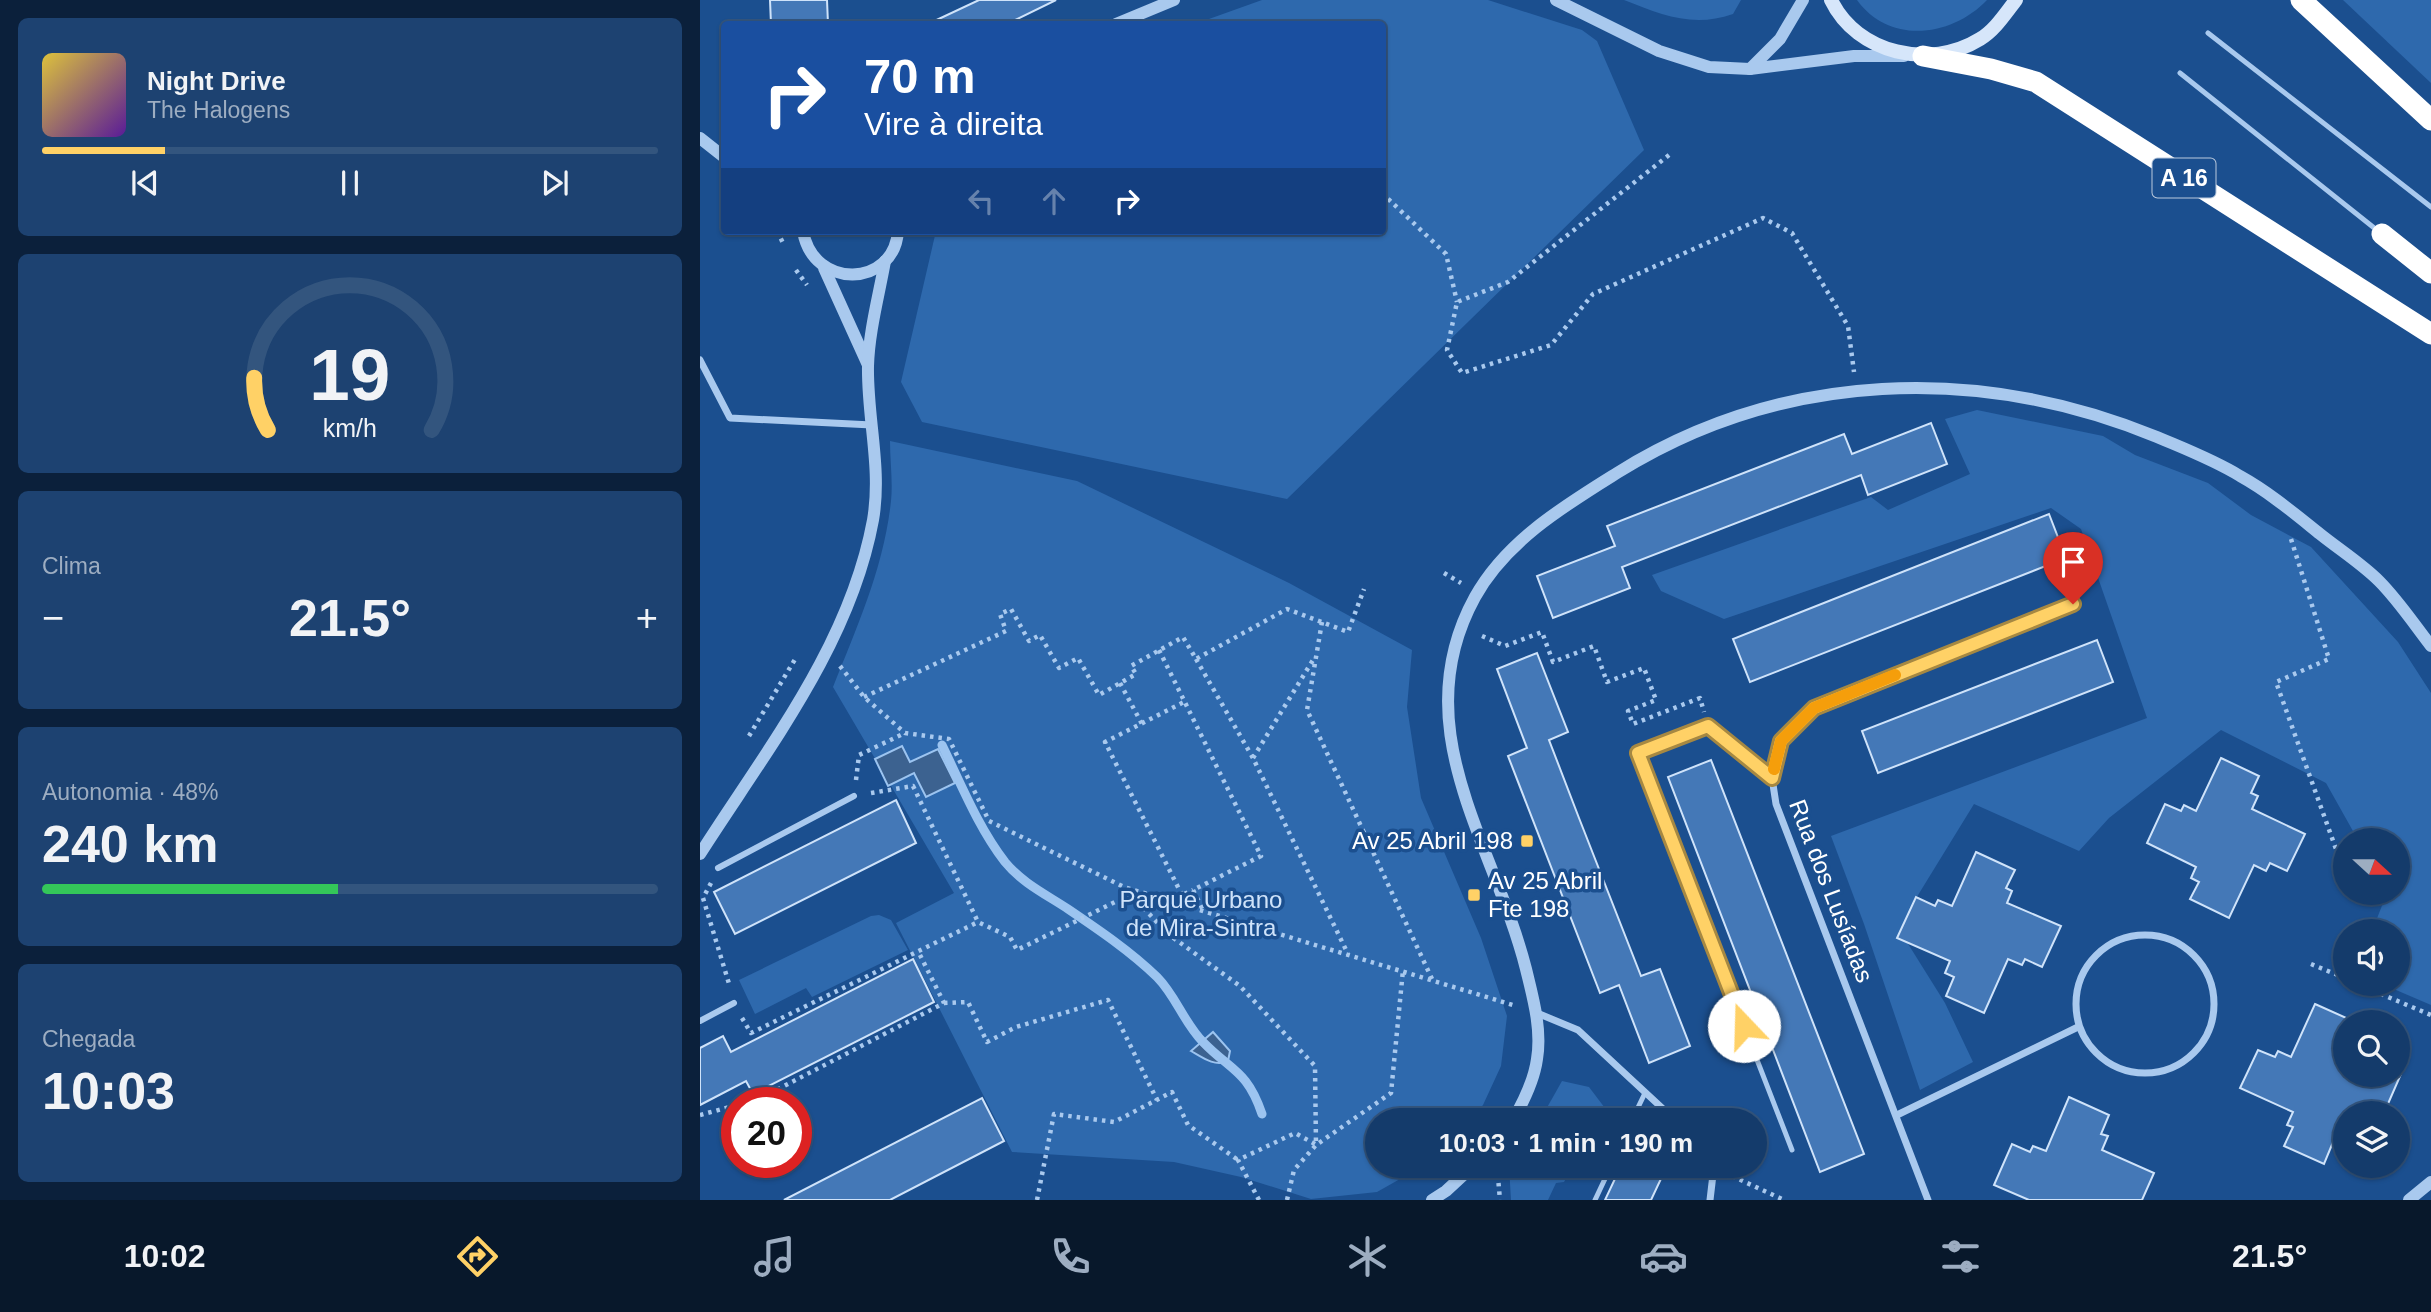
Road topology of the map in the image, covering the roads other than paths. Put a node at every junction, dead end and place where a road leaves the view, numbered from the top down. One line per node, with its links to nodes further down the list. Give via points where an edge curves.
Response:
1 (1174, 0): 7 (street)
2 (1556, 0): 10 (street, via 1659,51 1709,67)
3 (1803, 0): 10 (street, via 1780,39)
4 (1831, 0): 9 (main road, via 1852,28 1876,44)
5 (2016, 0): 9 (main road, via 1980,39 1953,51)
6 (2301, 0): 12 (highway)
7 (1123, 21)
8 (2208, 33): 15 (lane)
9 (1914, 56): 10 (street, via 1854,56); 22 (highway, A 16, via 2036,82)
10 (1750, 69)
11 (2180, 73): 16 (lane)
12 (2431, 120)
13 (700, 138): 14 (street)
14 (721, 155)
15 (2431, 207)
16 (2382, 234): 21 (highway)
17 (804, 235): 20 (street, via 809,251)
18 (897, 235): 19 (street)
19 (885, 261): 20 (street, via 855,275); 24 (street)
20 (824, 268): 24 (street)
21 (2431, 273)
22 (2431, 334)
23 (700, 360): 25 (street, via 730,418)
24 (868, 365): 25 (street)
25 (873, 425): 30 (street, via 877,464 873,517 863,564 828,652)
26 (2073, 604): 28 (street, Rua dos Lusíadas, via 1814,708 1781,741)
27 (2431, 646): 33 (street, via 2378,580 2279,502 2239,475 2104,416 2024,396 1925,386 1802,398 1729,418 1644,456 1549,516 1502,562 1477,593 1460,626 1446,685 1450,740 1462,789 1522,953)
28 (1772, 778): 40 (street, Rua dos Lusíadas, via 1776,804); 41 (lane, via 1708,726 1638,753)
29 (854, 796): 31 (street)
30 (700, 854)
31 (718, 868)
32 (734, 1003): 34 (street)
33 (1537, 1013): 36 (street, via 1578,1030); 37 (street, via 1538,1057)
34 (700, 1021)
35 (2078, 1027): 35 (street, via 2091,1048 2111,1064 2134,1072 2157,1072 2180,1064 2207,1034 2215,1010 2213,985 2189,949 2165,937 2142,934 2113,942 2094,957 2079,982); 40 (street)
36 (1645, 1093): 38 (lane); 39 (street)
37 (1520, 1108)
38 (1638, 1108)
39 (1662, 1108)
40 (1897, 1115): 49 (street, Rua dos Lusíadas)
41 (1793, 1150)
42 (1459, 1178): 46 (street)
43 (1605, 1178): 47 (lane)
44 (1713, 1178): 48 (street)
45 (2431, 1182): 50 (street)
46 (1432, 1200)
47 (1595, 1200)
48 (1710, 1200)
49 (1928, 1200)
50 (2409, 1200)

